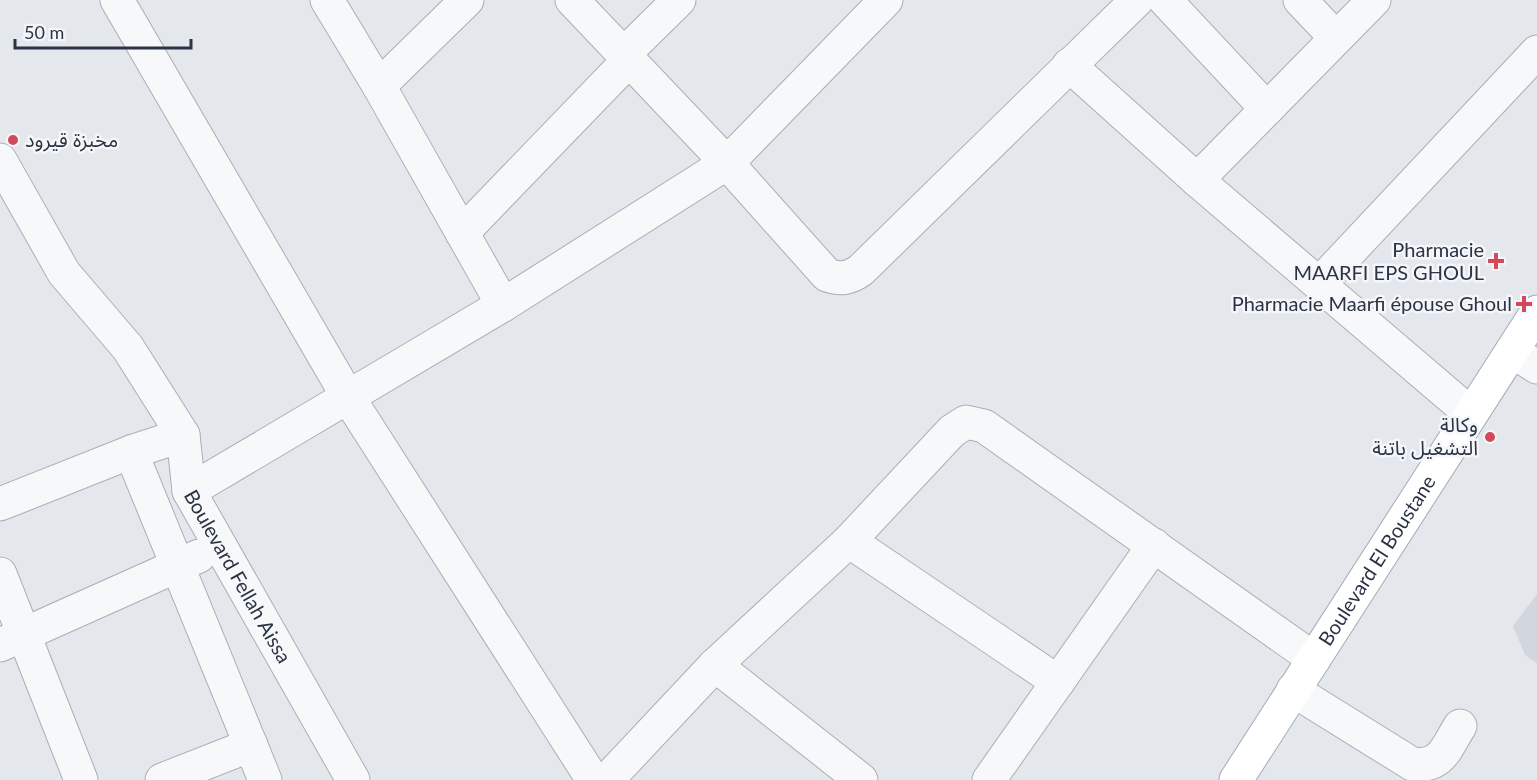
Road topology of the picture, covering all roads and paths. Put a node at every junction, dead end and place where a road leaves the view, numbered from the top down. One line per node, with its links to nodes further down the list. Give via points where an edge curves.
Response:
1 (117, 0): 25 (street)
2 (327, 0): 15 (street)
3 (467, 0): 15 (street)
4 (572, 0): 13 (street)
5 (679, 0): 13 (street)
6 (886, 0): 18 (street)
7 (1137, 0): 14 (street)
8 (1165, 0): 16 (street)
9 (1299, 0): 11 (street)
10 (1374, 0): 11 (street)
11 (1336, 38): 16 (street)
12 (1537, 52): 21 (street)
13 (625, 58): 18 (street); 20 (street)
14 (1069, 65): 18 (street, via 852,277 828,275); 19 (street)
15 (379, 86): 20 (street)
16 (1267, 109): 19 (street)
17 (0, 160): 27 (street, Boulevard Fellah Aissa, via 64,273 128,348)
18 (727, 163): 22 (street)
19 (1197, 180): 21 (street)
20 (462, 233): 22 (street)
21 (1319, 284): 26 (street)
22 (503, 305): 25 (street)
23 (1537, 312): 24 (main road, Boulevard El Boustane)
24 (1524, 359): 26 (main road, Boulevard El Boustane)
25 (348, 397): 29 (street); 47 (street)
26 (1471, 414): 37 (main road, Boulevard El Boustane)
27 (183, 435): 28 (street); 29 (street, Boulevard Fellah Aissa)
28 (131, 452): 30 (street); 34 (street)
29 (189, 491): 33 (street, Boulevard Fellah Aissa)
30 (0, 504)
31 (849, 541): 32 (street, via 952,431 971,421 984,426); 38 (street); 39 (street)
32 (1154, 545): 37 (street); 39 (street)
33 (220, 547): 34 (street); 46 (street, Boulevard Fellah Aissa)
34 (178, 565): 36 (street); 42 (street)
35 (0, 574): 36 (street)
36 (12, 639): 43 (street)
37 (1314, 659): 40 (main road, Boulevard El Boustane)
38 (715, 665): 48 (street); 49 (street)
39 (1058, 682): 50 (street)
40 (1293, 690): 41 (street, via 1412,764 1435,763); 51 (main road, Boulevard El Boustane)
41 (1460, 726)
42 (251, 745): 44 (street); 45 (street)
43 (81, 780)
44 (162, 780)
45 (265, 780)
46 (353, 780)
47 (593, 780)
48 (607, 780)
49 (861, 780)
50 (989, 780)
51 (1236, 780)

